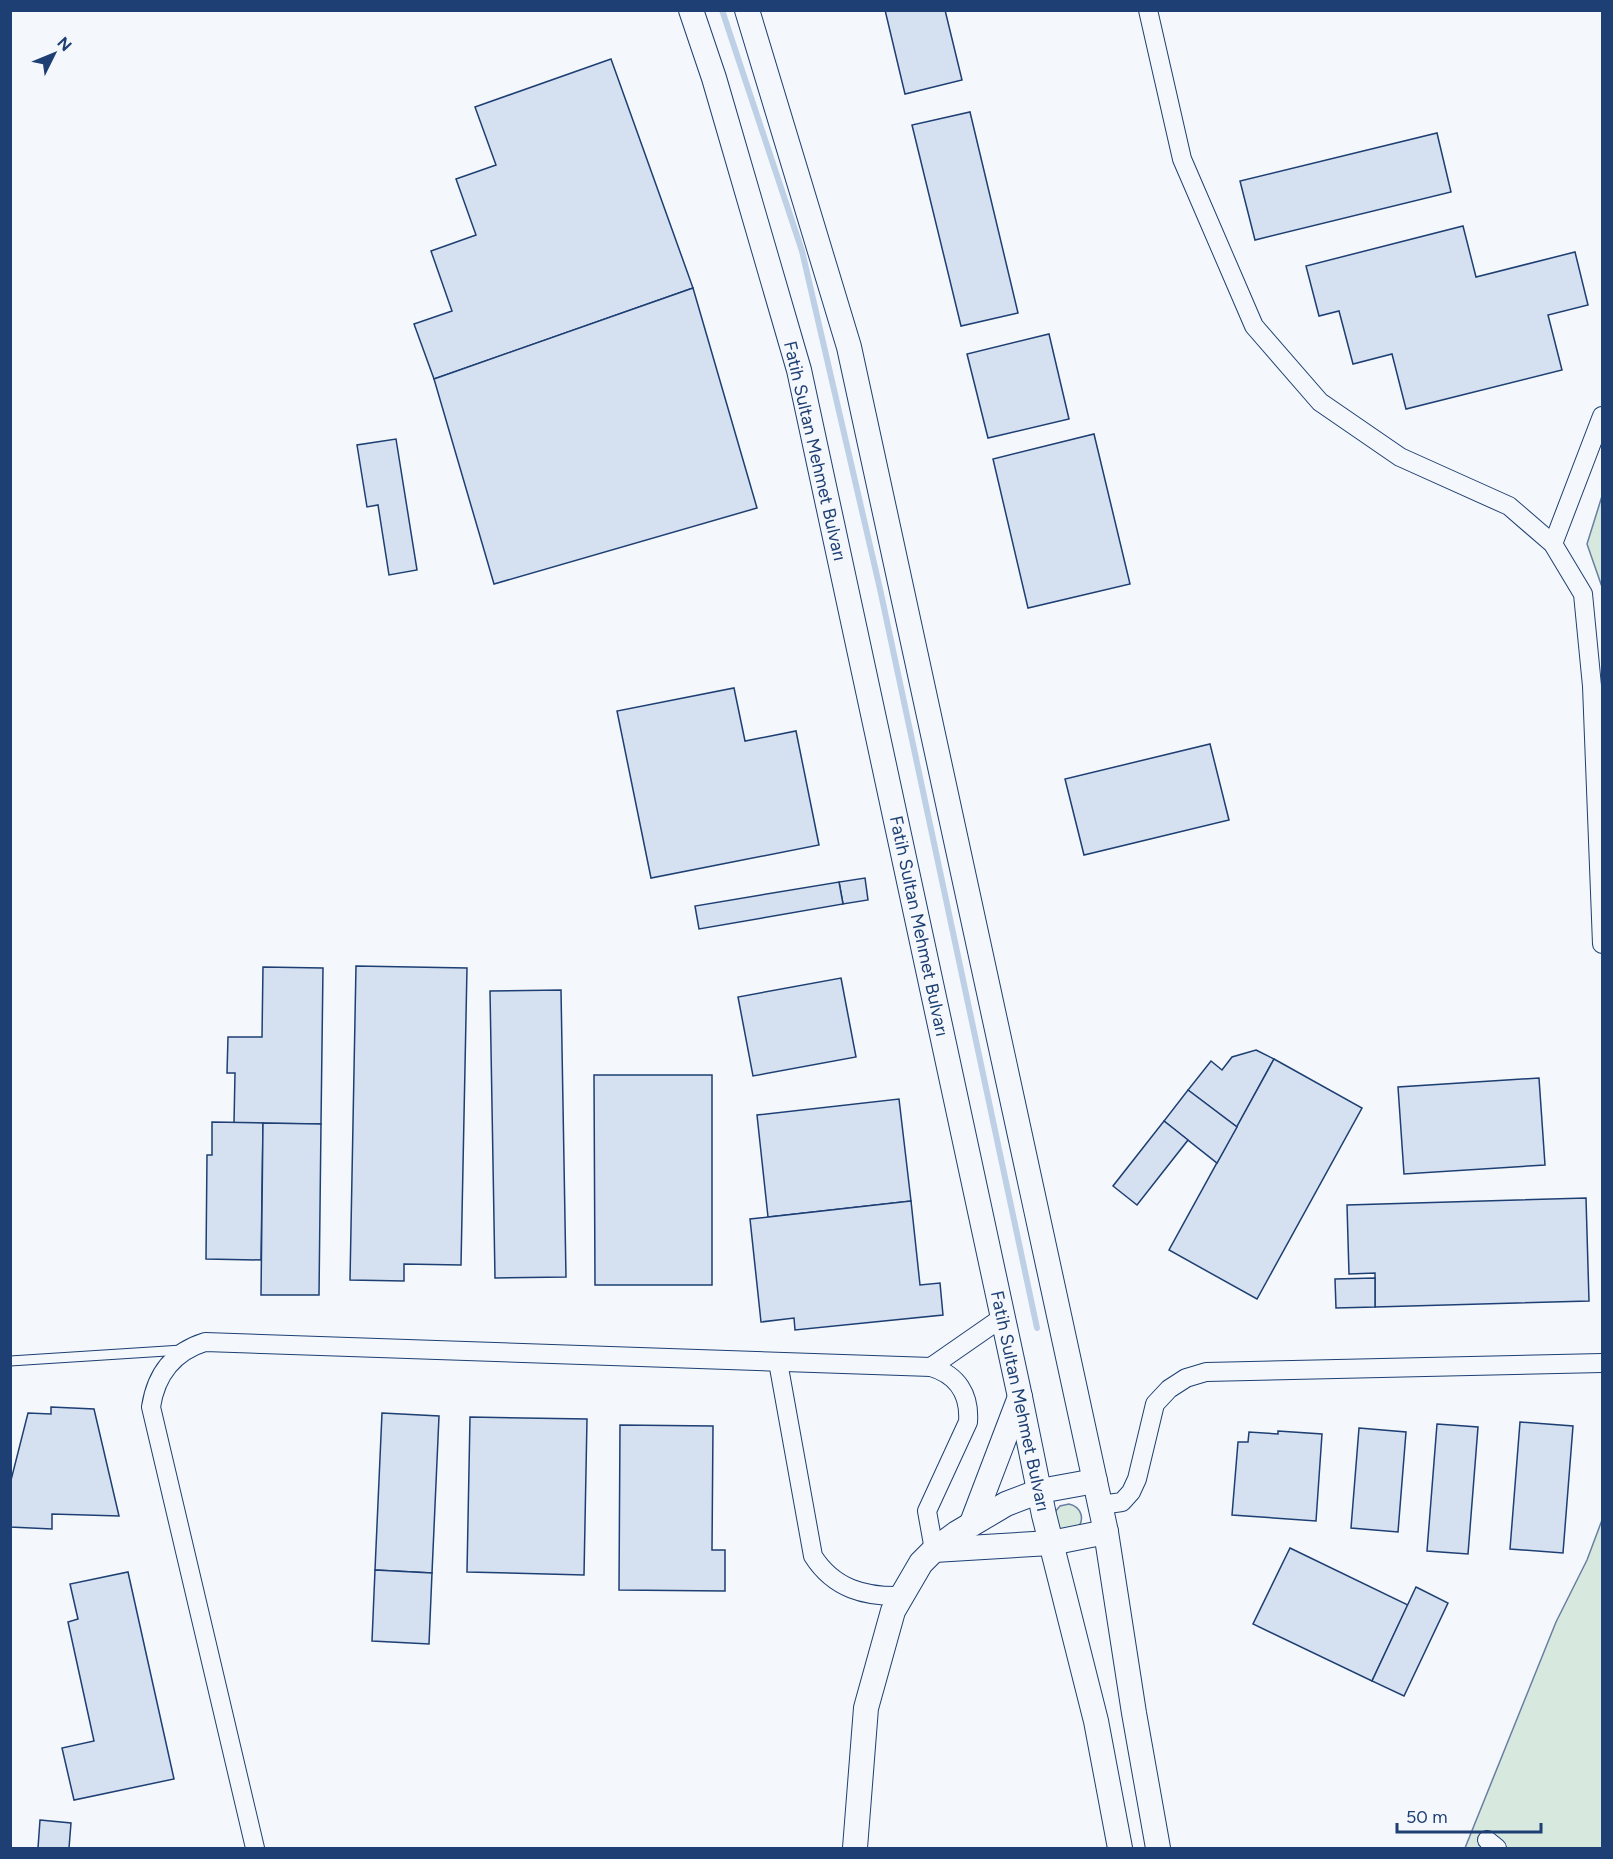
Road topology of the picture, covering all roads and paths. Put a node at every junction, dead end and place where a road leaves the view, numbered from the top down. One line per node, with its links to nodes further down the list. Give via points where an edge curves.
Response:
1 (691, 10): 7 (main road, Fatih Sultan Mehmet Bulvarı, via 799,370)
2 (747, 10): 14 (main road, via 849,347)
3 (1148, 10): 5 (street, via 1182,159 1254,326 1320,402 1400,457 1509,506)
4 (1602, 416): 5 (street)
5 (1553, 544): 6 (street, via 1583,594 1592,686)
6 (1602, 944)
7 (1003, 1317): 12 (street); 13 (main road, Fatih Sultan Mehmet Bulvarı)
8 (185, 1350): 9 (lane); 10 (street, via 205,1341); 22 (street, via 161,1374 151,1407)
9 (10, 1361)
10 (778, 1362): 12 (street); 21 (street, via 813,1557 827,1574 848,1588)
11 (1602, 1364): 16 (street, via 1206,1372 1186,1378 1155,1404 1131,1492 1122,1502)
12 (931, 1367): 20 (street, via 951,1376 958,1384 969,1412 927,1511)
13 (1020, 1396): 15 (main road, Fatih Sultan Mehmet Bulvarı); 17 (main road)
14 (1095, 1481): 15 (main road); 16 (main road)
15 (1040, 1491): 17 (main road); 19 (main road, Fatih Sultan Mehmet Bulvarı)
16 (1101, 1505): 18 (main road)
17 (972, 1523): 20 (main road)
18 (1106, 1532): 19 (main road); 25 (main road)
19 (1051, 1543): 20 (main road); 24 (main road, Fatih Sultan Mehmet Bulvarı, via 1096,1721)
20 (934, 1550): 21 (main road, via 921,1563)
21 (902, 1596): 23 (main road, via 893,1611 866,1708)
22 (255, 1848)
23 (855, 1848)
24 (1120, 1848)
25 (1158, 1848)

